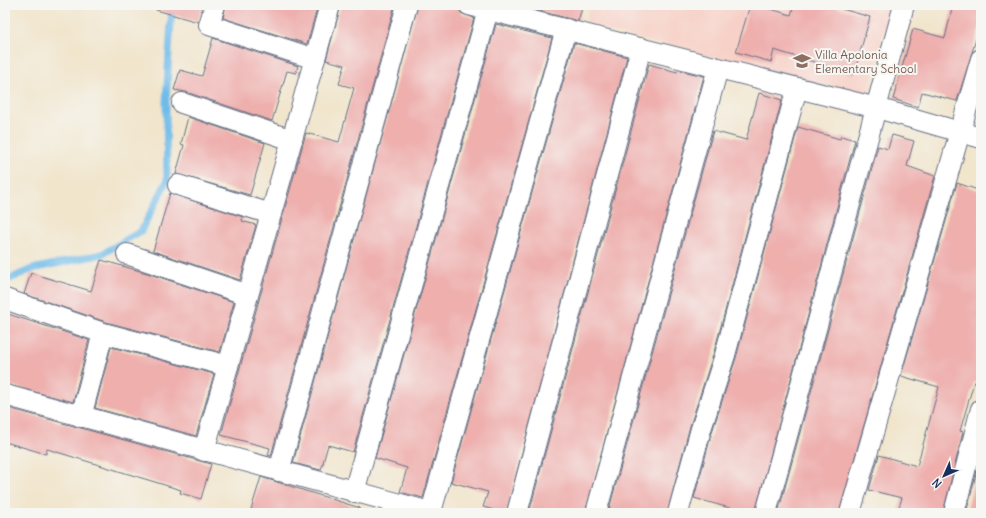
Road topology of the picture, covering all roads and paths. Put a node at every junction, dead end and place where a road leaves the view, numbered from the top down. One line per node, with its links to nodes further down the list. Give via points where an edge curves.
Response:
1 (215, 5): 8 (street, via 209,25)
2 (330, 5): 8 (street)
3 (407, 5): 28 (street)
4 (904, 5): 13 (street)
5 (478, 7): 6 (street); 29 (street)
6 (566, 29): 7 (street); 30 (street)
7 (641, 48): 10 (street); 31 (street)
8 (315, 59): 16 (street)
9 (981, 59): 14 (street)
10 (718, 68): 11 (street); 32 (street)
11 (797, 88): 13 (street); 33 (street, via 725,355)
12 (182, 103): 16 (street)
13 (877, 108): 14 (street); 34 (street)
14 (961, 133): 15 (street); 35 (street)
15 (981, 138)
16 (292, 140): 18 (street)
17 (178, 185): 18 (street)
18 (271, 214): 20 (street)
19 (127, 254): 20 (street)
20 (248, 295): 23 (street)
21 (5, 299): 22 (street)
22 (103, 333): 23 (street); 26 (street)
23 (228, 366): 27 (street)
24 (5, 395): 26 (street)
25 (981, 409): 36 (street)
26 (81, 417): 27 (street)
27 (204, 451): 28 (street)
28 (279, 471): 29 (street)
29 (354, 492): 30 (street)
30 (432, 513)
31 (517, 513)
32 (596, 513)
33 (678, 513)
34 (766, 513)
35 (850, 513)
36 (954, 513)

